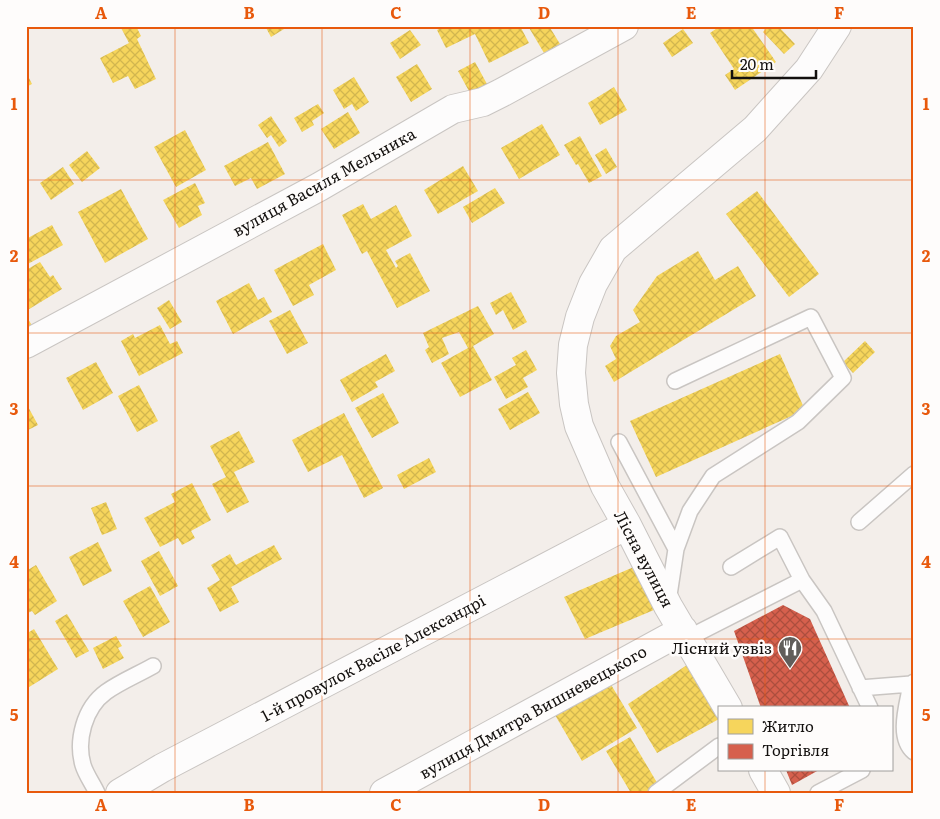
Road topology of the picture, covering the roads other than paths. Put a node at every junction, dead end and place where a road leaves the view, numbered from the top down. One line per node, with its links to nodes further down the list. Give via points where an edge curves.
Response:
1 (624, 26): 3 (street, вулиця Василя Мельника, via 483,102 453,109 310,192)
2 (837, 26): 8 (street, Лісна вулиця, via 809,69 756,130 613,249 593,284 572,345 574,404 579,426 605,486)
3 (26, 344)
4 (675, 381): 9 (lane, via 811,316 843,378 798,422 713,476 690,511)
5 (619, 442): 9 (lane)
6 (914, 474): 7 (lane)
7 (858, 522)
8 (627, 525): 12 (street, Лісна вулиця); 24 (street, 1-й провулок Васіле Александрі)
9 (676, 548): 12 (lane)
10 (731, 567): 11 (lane, via 780,537)
11 (802, 580): 13 (lane); 16 (lane, via 824,611)
12 (668, 606): 13 (street, Лісна вулиця)
13 (685, 634): 17 (street, Лісна вулиця); 25 (street, вулиця Дмитра Вишневецького)
14 (153, 666): 23 (lane, via 104,693 90,710 83,726 83,766)
15 (913, 683): 16 (lane); 20 (lane, via 903,727)
16 (860, 688): 18 (lane)
17 (727, 706)
18 (869, 706)
19 (718, 747): 26 (lane)
20 (914, 752)
21 (764, 772): 27 (street)
22 (858, 772): 28 (lane)
23 (98, 793)
24 (120, 793)
25 (384, 793)
26 (656, 793)
27 (776, 793)
28 (818, 793)

